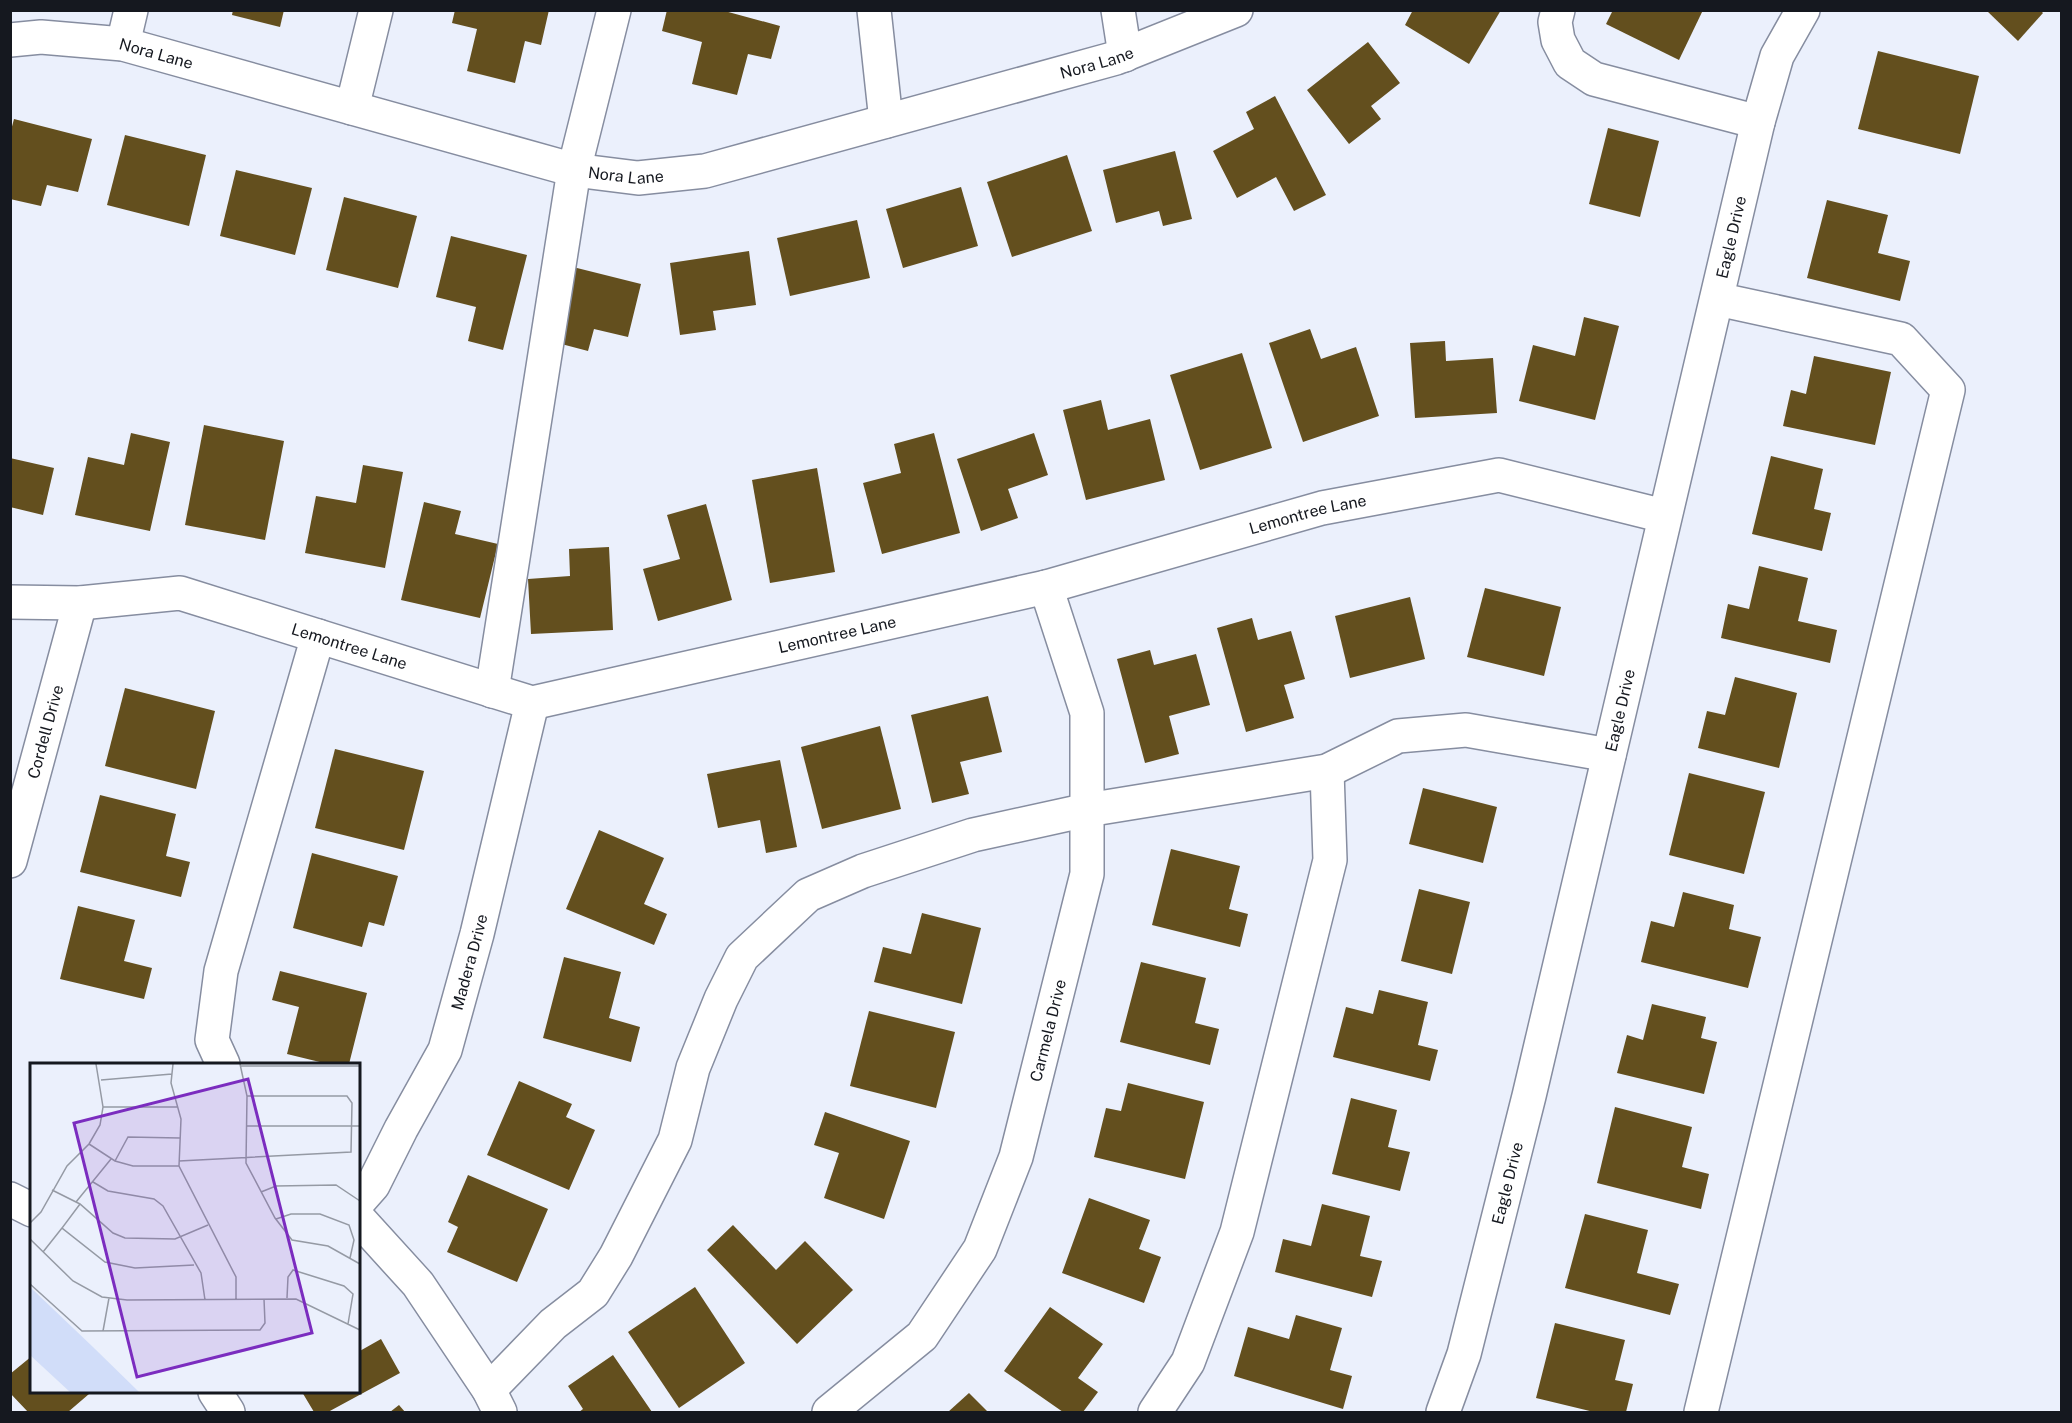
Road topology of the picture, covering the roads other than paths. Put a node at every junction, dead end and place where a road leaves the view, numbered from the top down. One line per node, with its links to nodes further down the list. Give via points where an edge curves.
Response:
1 (131, 10): 10 (street)
2 (376, 10): 12 (street)
3 (614, 10): 15 (street)
4 (874, 10): 13 (street)
5 (1118, 10): 11 (street)
6 (1236, 10): 11 (street, Nora Lane)
7 (1558, 10): 14 (street, via 1558,40 1570,63 1594,79)
8 (1803, 10): 14 (street, Eagle Drive, via 1777,56)
9 (10, 40): 10 (street, Nora Lane, via 41,37)
10 (123, 44): 12 (street, Nora Lane)
11 (1125, 55): 13 (street, Nora Lane)
12 (352, 108): 15 (street, Nora Lane)
13 (886, 121): 15 (street, Nora Lane, via 705,171 638,178)
14 (1758, 122): 16 (street, Eagle Drive)
15 (574, 170): 22 (street)
16 (1717, 298): 17 (street, Eagle Drive); 39 (street, via 1901,339 1948,390)
17 (1664, 516): 18 (street, Lemontree Lane, via 1499,475 1322,508); 24 (street, Eagle Drive)
18 (1046, 587): 23 (street, Lemontree Lane); 26 (street, Carmela Drive, via 1087,713)
19 (10, 602): 20 (street, Lemontree Lane)
20 (80, 603): 21 (street, Lemontree Lane, via 180,593); 27 (street, Cordell Drive)
21 (318, 636): 22 (street, Lemontree Lane); 28 (street, via 221,971 212,1040)
22 (492, 691): 23 (street, Lemontree Lane)
23 (532, 703): 29 (street, Madera Drive, via 446,1050)
24 (1609, 755): 25 (street, via 1466,730 1398,736); 38 (street, Eagle Drive, via 1470,1332)
25 (1327, 771): 26 (street); 37 (street, via 1330,860 1237,1232 1188,1362)
26 (1087, 810): 34 (street, via 973,836 863,871 808,895 742,957 720,999 693,1068 675,1140 616,1256 593,1293 553,1324); 36 (street, Carmela Drive, via 1087,874 1016,1156 980,1249 922,1336)
27 (10, 861)
28 (222, 1063)
29 (363, 1187)
30 (10, 1199): 31 (street)
31 (30, 1209)
32 (360, 1220): 34 (street, via 418,1284)
33 (216, 1393): 35 (street)
34 (495, 1401)
35 (228, 1413)
36 (829, 1413)
37 (1155, 1413)
38 (1443, 1413)
39 (1701, 1413)

